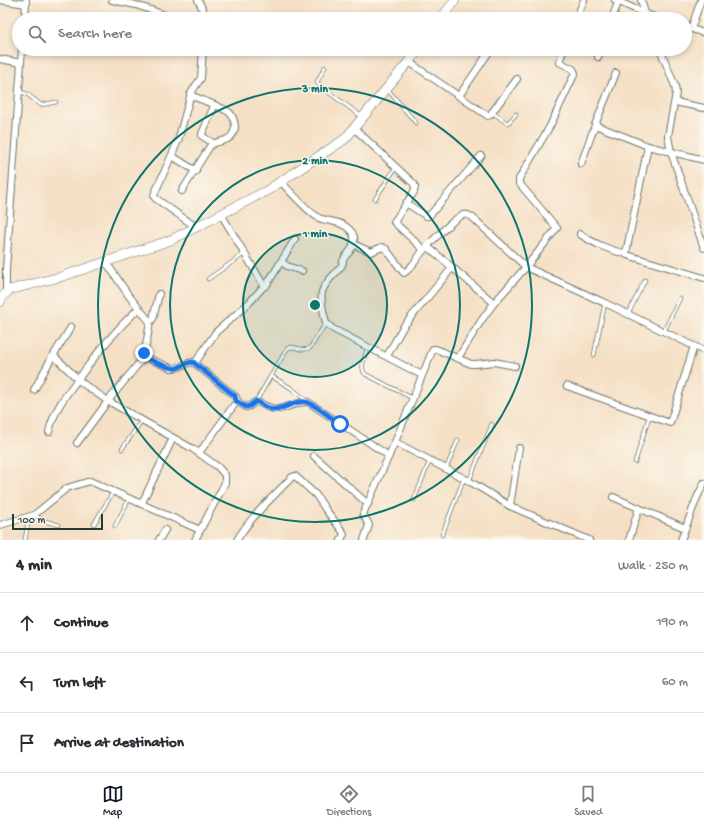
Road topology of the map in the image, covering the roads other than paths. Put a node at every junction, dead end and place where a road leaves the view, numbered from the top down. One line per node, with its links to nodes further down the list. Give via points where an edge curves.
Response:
1 (0, 0): 9 (street)
2 (112, 0): 11 (street)
3 (198, 0): 12 (street)
4 (455, 0): 13 (street)
5 (584, 0): 14 (street)
6 (640, 0): 17 (street)
7 (702, 0): 18 (street)
8 (617, 1): 15 (street); 16 (street)
9 (26, 2): 10 (street)
10 (25, 12)
11 (156, 12)
12 (203, 12)
13 (446, 12)
14 (579, 12)
15 (614, 12)
16 (638, 12)
17 (645, 12)
18 (692, 20)
19 (692, 29): 20 (street)
20 (704, 33)
21 (22, 56): 29 (street)
22 (203, 56): 35 (street, via 201,78)
23 (414, 56): 28 (street)
24 (486, 56): 36 (street)
25 (561, 56): 71 (street, via 559,62 573,69 575,73 550,126 519,179 519,183 557,228)
26 (663, 56): 38 (street, via 675,86)
27 (0, 59): 29 (street)
28 (409, 62): 33 (street); 36 (street)
29 (21, 63): 34 (street)
30 (325, 67): 43 (lane, via 317,82 320,86)
31 (616, 73): 45 (street)
32 (517, 79): 41 (street)
33 (387, 88): 43 (street); 44 (lane)
34 (20, 92): 37 (lane, via 42,105); 78 (street)
35 (190, 95): 39 (street); 50 (street)
36 (459, 96): 41 (street, via 486,115)
37 (56, 102)
38 (675, 102): 40 (street); 49 (street, via 668,136)
39 (214, 106): 47 (street, via 202,134); 47 (street, via 230,114 233,118 234,132 230,138)
40 (704, 108)
41 (492, 112): 42 (lane, via 507,123)
42 (516, 114)
43 (363, 117): 46 (street)
44 (416, 123)
45 (595, 125): 48 (street); 53 (street)
46 (354, 128): 54 (street); 56 (street, via 344,139)
47 (213, 143): 55 (street)
48 (648, 146): 49 (street); 67 (street)
49 (671, 152): 52 (street); 66 (street)
50 (172, 156): 55 (street); 61 (street, via 154,197)
51 (481, 156): 59 (street, via 429,216)
52 (704, 160)
53 (581, 164)
54 (396, 167): 58 (lane); 59 (street, via 415,187)
55 (196, 171): 57 (street)
56 (281, 182): 60 (street); 64 (street, via 317,217 332,220 350,230 354,237)
57 (182, 191)
58 (375, 199)
59 (406, 203): 65 (street, via 394,222)
60 (221, 214): 61 (street); 68 (street)
61 (196, 227): 70 (street, via 171,240)
62 (580, 234): 67 (street, via 595,243)
63 (294, 239): 69 (street)
64 (353, 244): 65 (street, via 372,252 382,247 386,249 404,273); 87 (street, via 351,251 322,293)
65 (425, 248): 71 (street, via 458,217 468,215); 72 (street)
66 (704, 248)
67 (626, 253): 74 (street)
68 (244, 254): 75 (lane); 77 (street)
69 (281, 261): 73 (street); 77 (street)
70 (106, 262): 78 (street); 84 (street)
71 (526, 267): 82 (street); 83 (street)
72 (452, 268): 82 (street); 95 (street, via 402,327)
73 (302, 271)
74 (704, 278)
75 (208, 279)
76 (645, 280): 85 (lane)
77 (264, 286): 98 (street, via 216,332)
78 (6, 292): 81 (street)
79 (159, 294): 86 (street)
80 (680, 298): 89 (lane)
81 (0, 302)
82 (494, 303): 97 (street)
83 (605, 303): 85 (street); 93 (lane)
84 (138, 309): 86 (street); 102 (street, via 109,339)
85 (628, 314): 89 (street)
86 (150, 322): 96 (street)
87 (326, 323): 91 (street); 101 (lane, via 307,350 290,347 287,349)
88 (71, 327): 94 (street)
89 (664, 331): 90 (street)
90 (694, 346): 92 (street); 110 (street, via 672,422 670,424)
91 (368, 347): 95 (street); 105 (lane, via 362,365 365,374)
92 (704, 351)
93 (594, 355)
94 (53, 356): 102 (street); 104 (street)
95 (387, 356): 100 (street)
96 (144, 357): 98 (street, via 171,368 187,362); 106 (street)
97 (458, 358): 99 (street, via 474,364 494,362); 100 (street, via 434,349)
98 (195, 363): 107 (street, via 235,396)
99 (515, 366)
100 (422, 375): 105 (street)
101 (271, 376): 108 (lane); 109 (lane)
102 (78, 379): 106 (street); 113 (street, via 58,406)
103 (567, 386): 110 (street)
104 (34, 390)
105 (412, 398): 116 (street)
106 (108, 401): 111 (street); 117 (street)
107 (236, 401): 108 (street, via 246,407); 120 (street)
108 (256, 401): 109 (street, via 272,409)
109 (308, 402): 122 (street)
110 (649, 417): 124 (lane)
111 (142, 420): 114 (street); 119 (lane)
112 (492, 424): 126 (lane)
113 (48, 432)
114 (173, 438): 120 (street); 132 (street)
115 (458, 440): 125 (lane)
116 (395, 442): 122 (street); 123 (street)
117 (77, 443)
118 (519, 448): 134 (street)
119 (122, 449)
120 (199, 453): 143 (street, via 225,475 225,483)
121 (314, 456): 133 (street)
122 (389, 456): 133 (street)
123 (430, 460): 125 (street); 131 (lane)
124 (635, 462)
125 (446, 469): 126 (street)
126 (467, 480): 134 (street); 144 (lane)
127 (704, 483): 141 (street)
128 (114, 490): 130 (street); 136 (street, via 88,481 67,488); 137 (lane)
129 (613, 497): 135 (street)
130 (130, 498): 132 (street); 140 (lane)
131 (414, 500)
132 (142, 503): 143 (street)
133 (368, 504): 150 (street, via 363,514 369,525)
134 (510, 506): 151 (street)
135 (639, 508): 141 (street); 152 (street)
136 (31, 516): 138 (street); 139 (lane); 145 (lane)
137 (94, 524)
138 (0, 525)
139 (60, 525)
140 (115, 526)
141 (685, 528): 153 (street)
142 (165, 530): 146 (street)
143 (200, 530): 147 (street)
144 (442, 535)
145 (25, 540)
146 (159, 540)
147 (195, 540)
148 (238, 540): 149 (street, via 247,526 292,476 295,476 316,495 343,532)
149 (341, 540)
150 (364, 540)
151 (589, 540)
152 (629, 540)
153 (681, 540)

